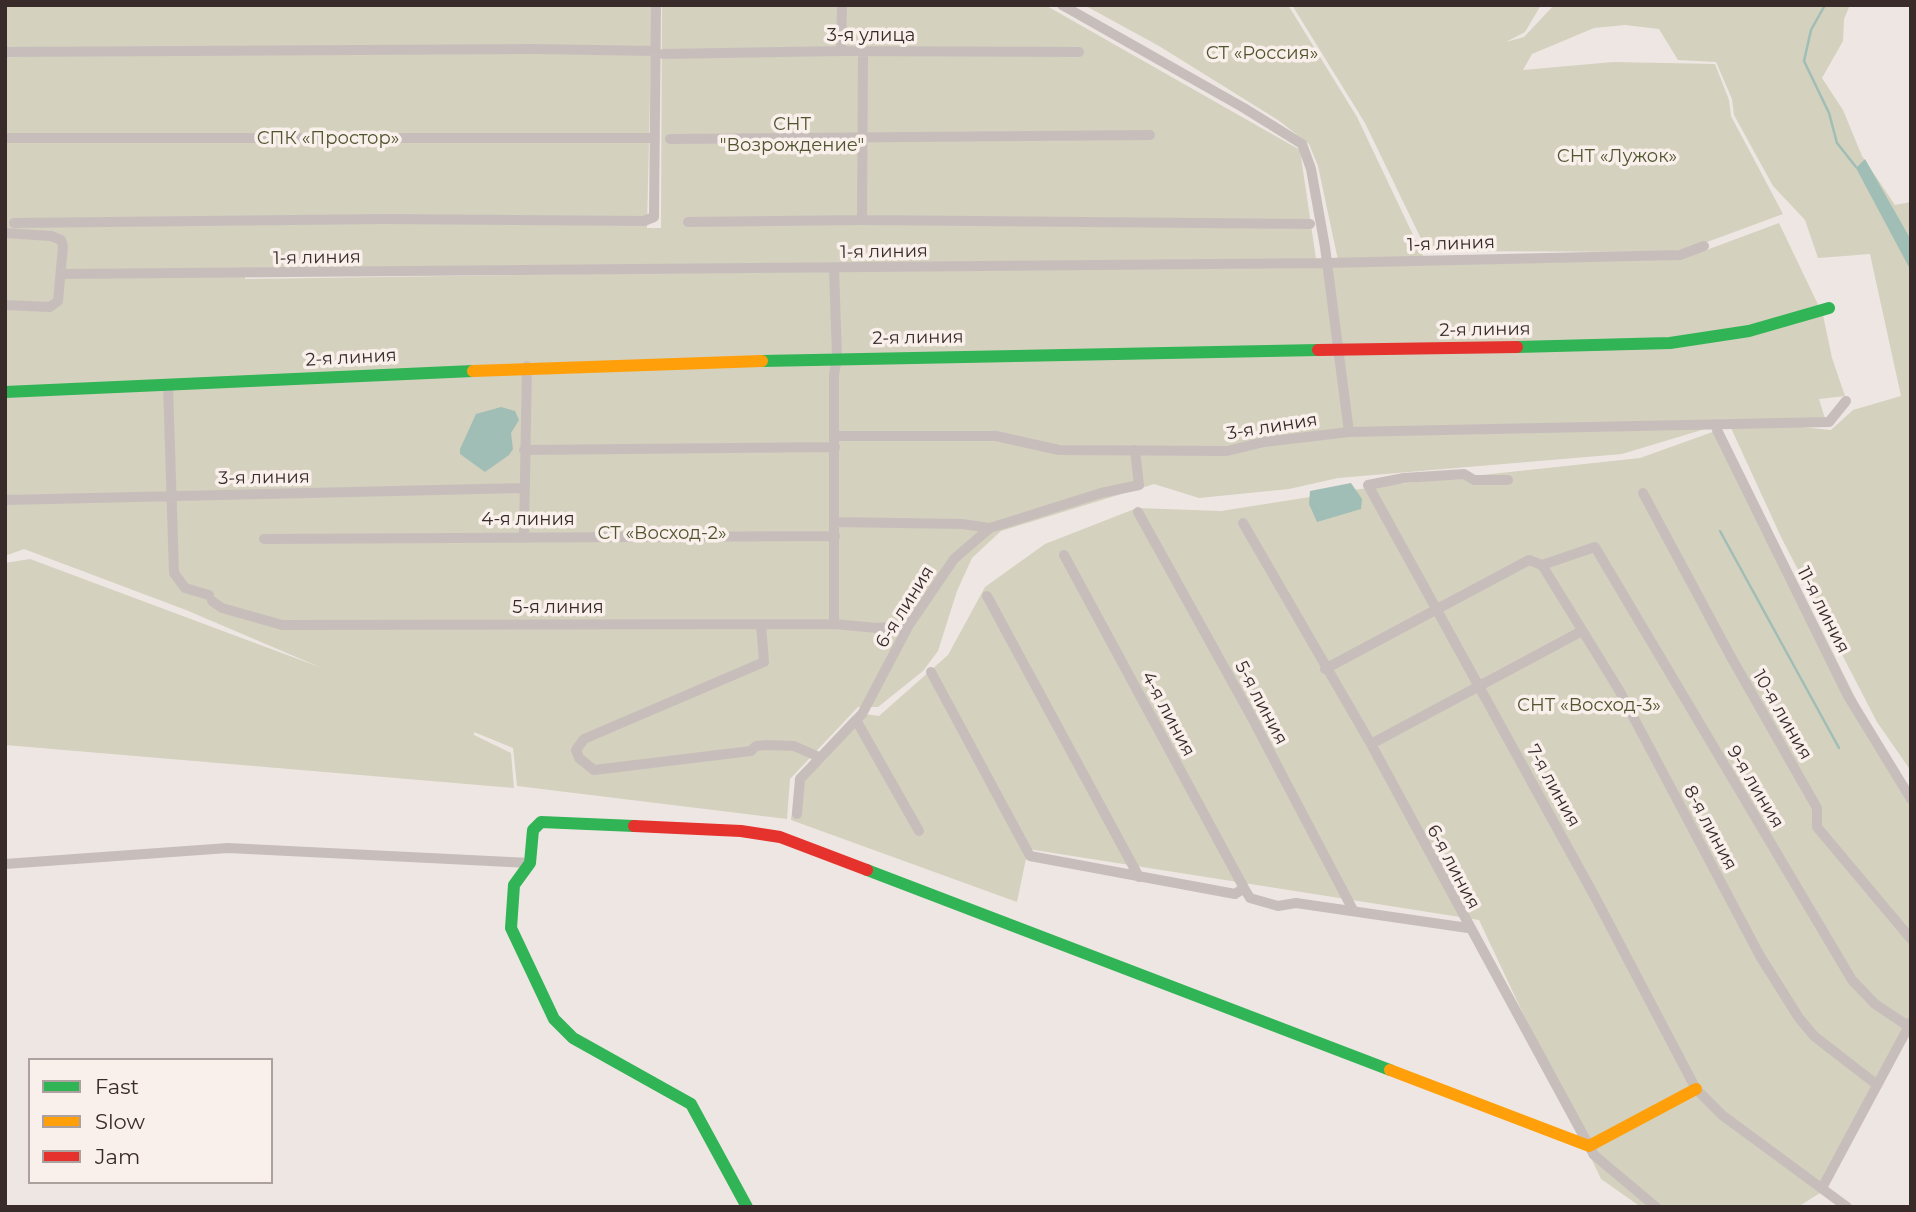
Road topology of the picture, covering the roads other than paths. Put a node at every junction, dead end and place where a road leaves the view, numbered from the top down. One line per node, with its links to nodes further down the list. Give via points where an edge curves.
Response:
1 (656, 5): 8 (street)
2 (842, 5): 5 (street)
3 (1062, 5): 20 (street, via 1302,144 1311,169)
4 (5, 51): 8 (street, 3-я улица, via 534,49)
5 (841, 51): 6 (street, 3-я улица); 8 (street, 3-я улица)
6 (863, 51): 7 (street, 3-я улица); 10 (street)
7 (1079, 52)
8 (659, 53): 12 (street)
9 (1150, 135): 10 (street)
10 (863, 137): 13 (street); 14 (street)
11 (5, 138): 12 (street)
12 (655, 138): 16 (street, via 654,217 644,222)
13 (670, 139)
14 (862, 220): 15 (street); 17 (street)
15 (688, 222)
16 (14, 223)
17 (1310, 225)
18 (5, 233): 22 (street, via 61,240)
19 (1704, 246): 20 (street, 1-я линия, via 1680,255)
20 (1326, 263): 21 (street, 1-я линия); 25 (street)
21 (834, 268): 22 (street, 1-я линия); 26 (street)
22 (62, 274): 23 (street, via 58,302 50,307)
23 (5, 305)
24 (1829, 308): 25 (street, 2-я линия, via 1749,331 1670,343)
25 (1339, 350): 26 (street, 2-я линия); 32 (street)
26 (837, 356): 27 (street, 2-я линия); 33 (street)
27 (527, 366): 28 (street, 2-я линия); 34 (street)
28 (168, 385): 29 (street, 2-я линия); 39 (street, 5-я линия)
29 (5, 392)
30 (1846, 401): 31 (street, 3-я линия, via 1829,422)
31 (1716, 427): 32 (street, 3-я линия); 62 (street, 11-я линия, via 1848,696)
32 (1349, 432): 35 (street, 3-я линия, via 1227,451)
33 (834, 442): 34 (street, 3-я линия); 35 (street, 3-я линия, via 996,436 1059,450); 42 (street)
34 (524, 450): 37 (street)
35 (1135, 450): 44 (street, via 1139,485)
36 (1508, 480): 51 (street, 7-я линия, via 1474,480 1464,474 1368,485)
37 (524, 488): 39 (street, 3-я линия); 45 (street)
38 (1643, 493): 71 (street, 10-я линия, via 1817,808 1817,828)
39 (169, 496): 40 (street, 3-я линия); 52 (street, 5-я линия, via 174,573 185,587 222,608 282,625)
40 (5, 499)
41 (1138, 512): 69 (street, 5-я линия)
42 (835, 522): 44 (street); 46 (street)
43 (1243, 523): 56 (street, 6-я линия)
44 (990, 528): 54 (street, 6-я линия, via 954,559)
45 (524, 535): 46 (street, 4-я линия); 47 (street, 4-я линия)
46 (835, 536): 53 (street)
47 (264, 539)
48 (1064, 555): 68 (street, 4-я линия)
49 (1542, 565): 51 (street, via 1529,560); 55 (street, 8-я линия); 72 (street, 9-я линия, via 1595,547 1852,980 1875,1004)
50 (987, 596): 67 (street)
51 (1438, 608): 56 (street); 58 (street, 7-я линия)
52 (761, 624): 53 (street, 5-я линия); 61 (street, via 764,662 584,739 576,750 579,758 594,770 751,751 766,745 794,746)
53 (834, 624): 54 (street, 5-я линия)
54 (909, 625): 59 (street, 6-я линия)
55 (1582, 631): 58 (street); 73 (street, 8-я линия, via 1619,690 1760,956 1799,1018 1814,1036)
56 (1325, 669): 60 (street, 6-я линия)
57 (931, 672): 67 (street, via 1030,856)
58 (1480, 685): 60 (street); 74 (street, 7-я линия)
59 (859, 717): 61 (street); 64 (street)
60 (1371, 744): 70 (street, 6-я линия)
61 (819, 757): 63 (street, via 800,779)
62 (1911, 799)
63 (797, 814)
64 (919, 831)
65 (530, 863): 66 (street, via 228,848); 75 (street, via 533,830 541,822 741,831 780,838); 77 (street, via 514,885 511,928 554,1019 573,1038 691,1104)
66 (5, 864)
67 (1139, 877): 68 (street, via 1235,894)
68 (1244, 888): 69 (street, via 1250,898 1278,906 1296,903)
69 (1353, 910): 70 (street)
70 (1468, 928): 75 (street, 6-я линия)
71 (1911, 939)
72 (1909, 1024): 73 (street)
73 (1876, 1084): 76 (street)
74 (1696, 1089): 75 (street); 76 (street, 7-я линия, via 1723,1115)
75 (1588, 1146): 78 (street, 6-я линия, via 1607,1169)
76 (1822, 1188): 79 (street, 7-я линия)
77 (747, 1207)
78 (1656, 1207)
79 (1846, 1207)

